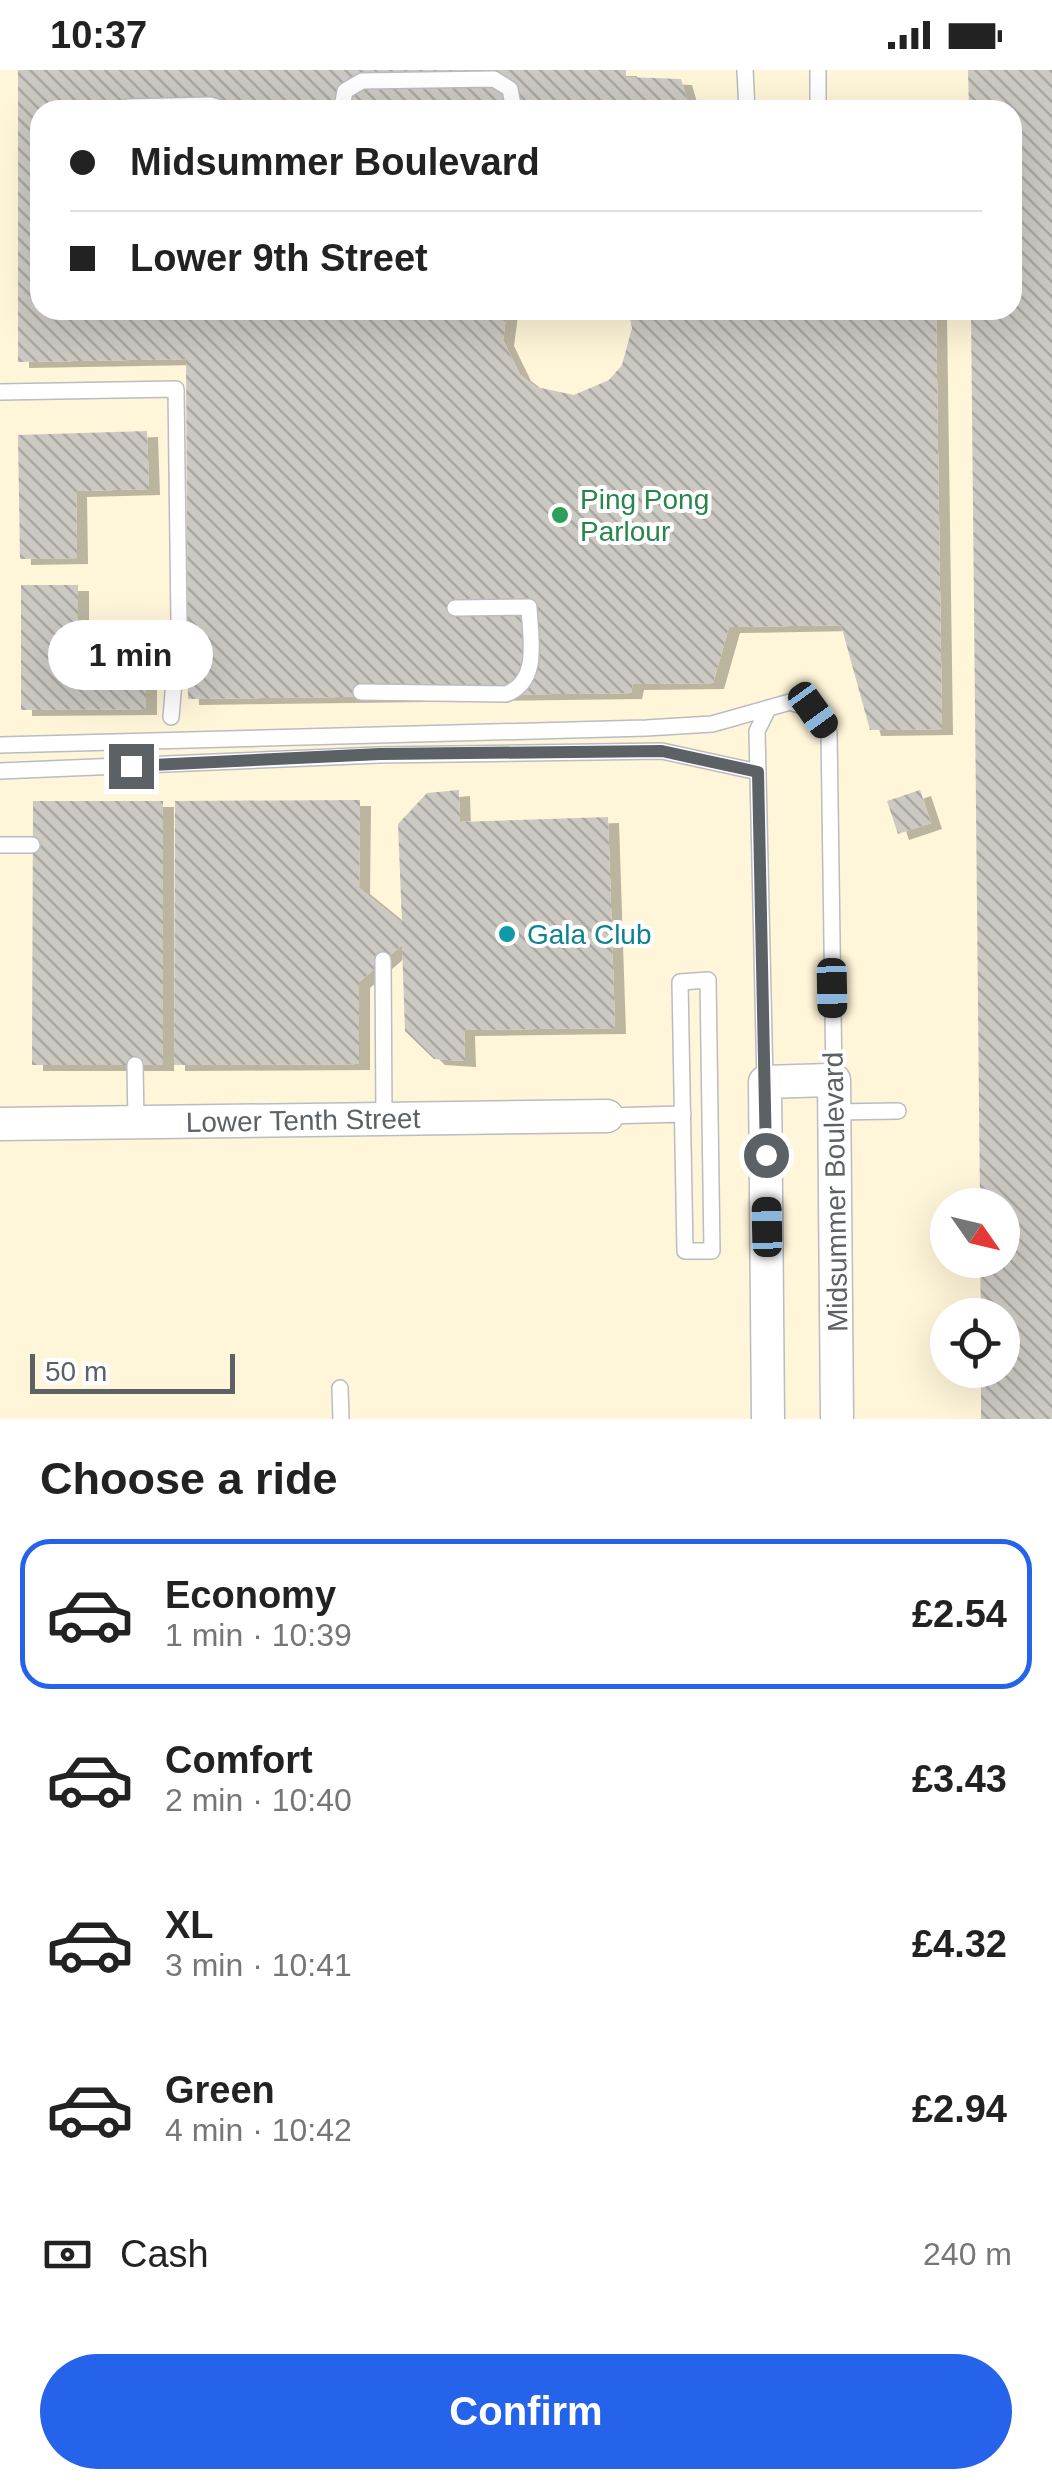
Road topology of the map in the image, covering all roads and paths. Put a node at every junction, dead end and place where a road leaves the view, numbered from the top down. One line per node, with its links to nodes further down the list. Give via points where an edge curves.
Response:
1 (745, 70): 5 (lane)
2 (818, 70): 6 (lane)
3 (343, 100): 4 (lane, via 362,81 494,79 510,89)
4 (512, 100)
5 (747, 100)
6 (818, 100)
7 (0, 392): 11 (lane, via 176,389 179,622)
8 (455, 608): 9 (lane, via 530,607 530,667 516,690)
9 (362, 692)
10 (767, 711): 12 (lane, via 712,724 646,728); 14 (lane, via 757,732); 20 (lane, Midsummer Boulevard, via 790,702 813,710 830,732)
11 (171, 717)
12 (0, 745)
13 (0, 771): 14 (lane, via 380,754 662,751)
14 (758, 772): 19 (lane)
15 (0, 845): 16 (lane)
16 (32, 845)
17 (382, 960): 24 (lane)
18 (135, 1064): 25 (lane)
19 (764, 1082): 20 (street); 29 (street)
20 (833, 1096): 21 (lane); 30 (street, Midsummer Boulevard)
21 (898, 1111)
22 (683, 1114): 22 (lane, via 680,982 708,980 712,1251 685,1251); 23 (lane)
23 (607, 1116): 24 (street, Lower Tenth Street)
24 (384, 1118): 25 (street, Lower Tenth Street)
25 (136, 1122): 26 (street, Lower Tenth Street)
26 (0, 1124)
27 (340, 1388): 28 (lane)
28 (340, 1419)
29 (768, 1419)
30 (837, 1419)

